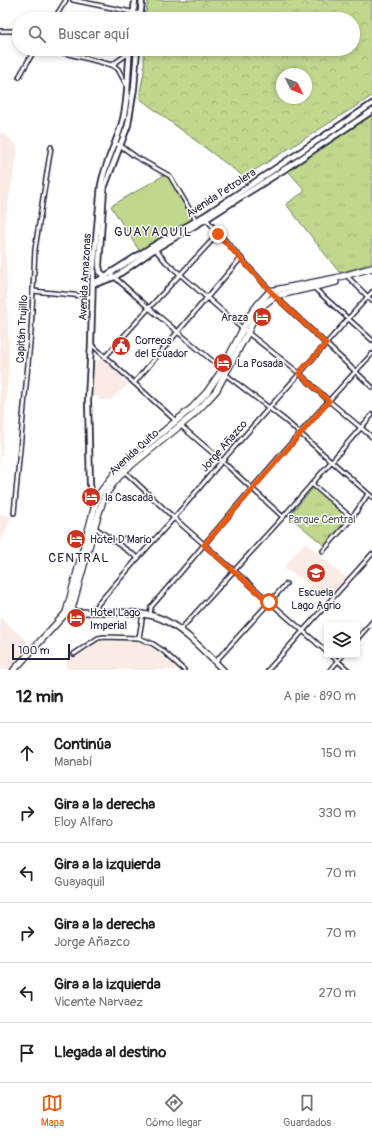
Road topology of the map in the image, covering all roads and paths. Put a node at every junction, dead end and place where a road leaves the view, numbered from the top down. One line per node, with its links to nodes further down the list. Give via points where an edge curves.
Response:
1 (66, 0): 5 (street)
2 (73, 0): 6 (street)
3 (135, 0): 6 (main road)
4 (142, 0): 7 (main road)
5 (58, 12)
6 (133, 12)
7 (140, 12)
8 (0, 31): 9 (street)
9 (12, 31)
10 (31, 56): 16 (street)
11 (79, 56): 15 (street)
12 (124, 56): 15 (street)
13 (130, 56): 17 (main road, Avenida Amazonas)
14 (136, 56): 21 (main road, Avenida Amazonas, via 128,125)
15 (112, 65): 17 (street, via 118,69)
16 (18, 77)
17 (128, 88): 20 (main road, Avenida Amazonas, via 122,123)
18 (372, 104): 23 (main road, Avenida Petrolera)
19 (372, 111): 23 (main road, Avenida Petrolera, via 288,167)
20 (114, 143): 21 (street); 35 (main road, Avenida Amazonas, via 101,185)
21 (121, 146): 24 (street, via 170,176); 32 (main road, Avenida Amazonas, via 104,188 98,265 100,272)
22 (51, 147): 37 (street, Capitán Trujillo, via 35,249)
23 (205, 217): 24 (main road, Avenida Petrolera); 25 (street); 26 (main road, Avenida Petrolera)
24 (196, 220): 26 (main road, Avenida Petrolera)
25 (218, 234): 27 (street); 31 (street)
26 (154, 248): 30 (main road, Avenida Petrolera); 31 (street); 33 (main road, Avenida Petrolera)
27 (241, 258): 38 (street); 43 (street)
28 (372, 268): 36 (highway, Avenida Quito)
29 (372, 272): 34 (highway, Avenida Quito)
30 (110, 273): 32 (main road, Avenida Petrolera); 33 (street)
31 (180, 274): 43 (street); 45 (street)
32 (105, 276): 35 (main road, Avenida Petrolera)
33 (115, 277): 35 (main road, Avenida Petrolera); 45 (street)
34 (349, 278): 36 (highway, Avenida Quito); 42 (street)
35 (93, 284): 41 (main road, Avenida Amazonas)
36 (313, 285): 38 (highway, Avenida Quito); 40 (highway, Avenida Quito); 46 (street)
37 (33, 290): 41 (street); 74 (street, Capitán Trujillo)
38 (270, 291): 40 (street); 47 (highway, Avenida Quito, via 250,315)
39 (372, 292): 42 (street, Jorge Añazco)
40 (275, 296): 47 (highway, Avenida Quito, via 262,306); 51 (street)
41 (93, 297): 50 (main road, Avenida Amazonas)
42 (368, 297): 44 (street); 46 (street, Jorge Añazco)
43 (208, 298): 47 (street); 48 (street)
44 (372, 301)
45 (149, 308): 48 (street); 53 (street)
46 (349, 319): 49 (street); 51 (street, Jorge Añazco)
47 (246, 331): 55 (highway, Avenida Quito); 56 (street)
48 (179, 332): 55 (street); 57 (street)
49 (372, 340)
50 (91, 344): 53 (street); 73 (main road, Avenida Amazonas, via 88,400 90,485)
51 (326, 344): 54 (street); 56 (street, Jorge Añazco)
52 (372, 354): 54 (street)
53 (105, 357): 57 (street)
54 (356, 371): 58 (street); 59 (street)
55 (223, 372): 60 (street); 62 (highway, Avenida Quito)
56 (299, 373): 59 (street); 60 (street, Jorge Añazco)
57 (134, 383): 62 (street)
58 (372, 387)
59 (329, 401): 63 (street); 64 (street)
60 (269, 408): 64 (street); 66 (street, Jorge Añazco)
61 (372, 415): 63 (street)
62 (178, 423): 66 (street); 68 (highway, Avenida Quito)
63 (362, 428): 65 (street); 67 (street)
64 (300, 433): 67 (street); 70 (street)
65 (372, 437)
66 (222, 461): 70 (street); 76 (street, Jorge Añazco)
67 (331, 461): 69 (street); 71 (street)
68 (122, 469): 73 (highway, Avenida Quito, via 99,494); 76 (street); 78 (highway, Avenida Quito, via 104,496)
69 (312, 484): 75 (street); 77 (street)
70 (252, 489): 75 (street); 79 (street)
71 (368, 494): 72 (street); 77 (street)
72 (372, 498)
73 (94, 509): 89 (highway, Avenida Quito)
74 (14, 513)
75 (283, 517): 85 (street)
76 (174, 518): 79 (street); 83 (street, Jorge Añazco)
77 (352, 518): 80 (street)
78 (94, 527): 83 (street); 89 (highway, Avenida Quito)
79 (204, 545): 85 (street); 91 (street, via 151,607)
80 (323, 551)
81 (372, 554): 82 (street)
82 (369, 557): 84 (street); 94 (street)
83 (138, 558): 88 (street, Jorge Añazco)
84 (372, 560)
85 (234, 571): 87 (street); 93 (street)
86 (286, 584): 87 (street)
87 (269, 602): 94 (street); 102 (street)
88 (91, 612): 89 (main road); 90 (main road)
89 (68, 613): 103 (highway)
90 (143, 614): 91 (main road); 96 (street)
91 (150, 615): 93 (main road)
92 (372, 622): 95 (street)
93 (180, 630): 102 (main road)
94 (303, 631): 97 (street); 106 (street)
95 (360, 636)
96 (139, 638): 98 (street, via 98,638); 104 (street, via 162,650)
97 (324, 649)
98 (74, 654)
99 (334, 658): 101 (street)
100 (340, 658): 101 (street)
101 (338, 661): 107 (street); 108 (street)
102 (215, 662): 105 (main road)
103 (14, 670)
104 (184, 670)
105 (223, 670)
106 (268, 670)
107 (330, 670)
108 (348, 670)

